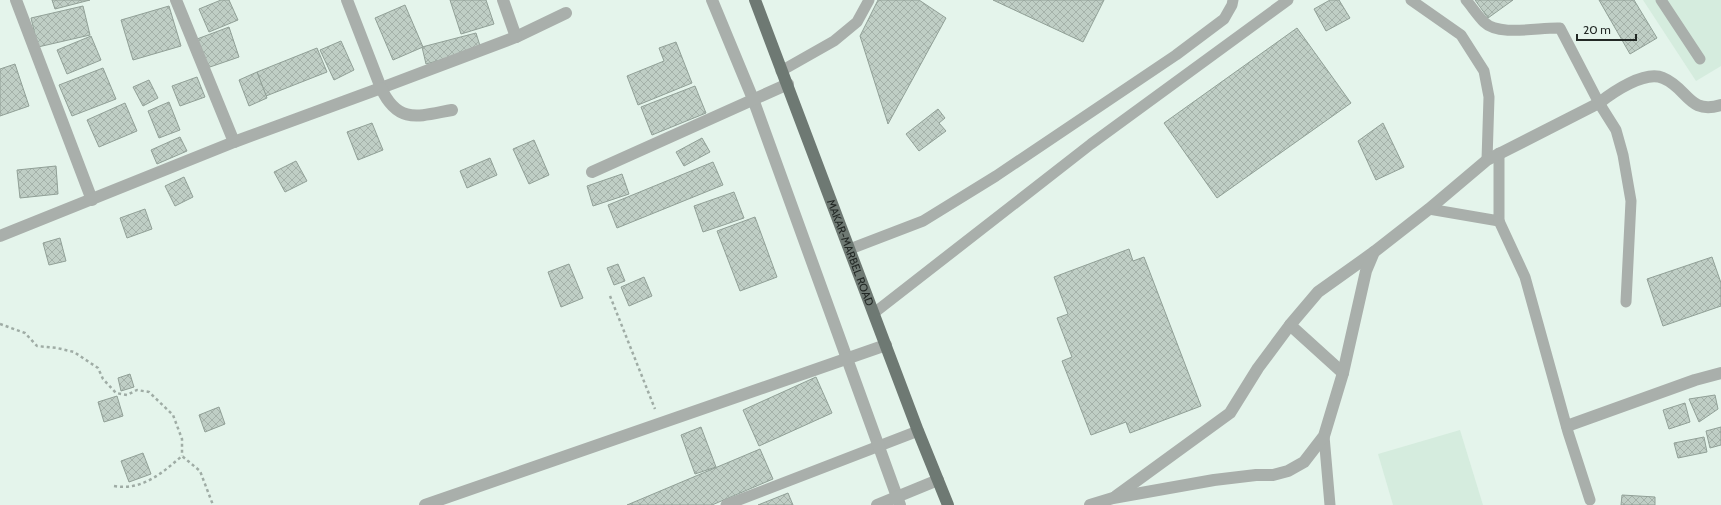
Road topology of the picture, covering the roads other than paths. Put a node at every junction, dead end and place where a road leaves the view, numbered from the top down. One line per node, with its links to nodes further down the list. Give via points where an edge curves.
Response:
1 (16, 0): 27 (street)
2 (176, 0): 23 (street)
3 (347, 0): 18 (street)
4 (503, 0): 14 (street)
5 (712, 0): 19 (street)
6 (755, 0): 16 (main road, MAKAR-MARBEL ROAD)
7 (869, 0): 16 (lane, via 857,22 834,41)
8 (1232, 0): 31 (lane, via 1224,19 1176,55 996,176 923,221)
9 (1288, 0): 34 (lane, via 1091,144)
10 (1411, 0): 25 (lane, via 1461,35 1484,71 1489,97)
11 (1466, 0): 20 (lane, via 1484,22 1492,27 1516,31 1560,28)
12 (1661, 0): 15 (lane)
13 (566, 13): 14 (street)
14 (516, 37): 18 (street)
15 (1700, 58)
16 (781, 71): 17 (main road, MAKAR-MARBEL ROAD)
17 (788, 84): 19 (street); 31 (main road, MAKAR-MARBEL ROAD)
18 (381, 88): 22 (street, via 394,109 406,114 421,116); 23 (street)
19 (753, 100): 26 (street); 37 (street)
20 (1599, 103): 21 (street, via 1615,90 1640,79 1662,77 1698,106 1706,108); 24 (street); 33 (lane, via 1616,130 1631,202)
21 (1721, 105)
22 (452, 110)
23 (234, 142): 27 (street)
24 (1499, 153): 25 (street); 29 (lane)
25 (1487, 160): 28 (street)
26 (592, 172)
27 (92, 200): 30 (street)
28 (1429, 209): 29 (lane); 32 (street)
29 (1499, 221): 40 (lane, via 1525,277)
30 (0, 236)
31 (850, 249): 34 (main road, MAKAR-MARBEL ROAD)
32 (1374, 252): 35 (street, via 1318,292); 38 (street, via 1366,271)
33 (1626, 302)
34 (874, 313): 36 (main road, MAKAR-MARBEL ROAD)
35 (1290, 325): 38 (street); 45 (street, via 1258,368 1230,413)
36 (886, 345): 37 (street); 41 (main road, MAKAR-MARBEL ROAD)
37 (848, 358): 43 (street); 48 (street)
38 (1343, 373): 42 (street)
39 (1721, 373): 40 (street)
40 (1567, 426): 46 (lane)
41 (918, 431): 43 (lane); 44 (main road, MAKAR-MARBEL ROAD)
42 (1324, 436): 45 (street, via 1304,462 1288,472 1214,480); 53 (lane)
43 (878, 446): 47 (street); 49 (lane)
44 (938, 480): 47 (street); 51 (main road, MAKAR-MARBEL ROAD)
45 (1113, 498): 52 (street)
46 (1590, 500)
47 (898, 501): 50 (street)
48 (425, 505)
49 (726, 505)
50 (877, 505)
51 (948, 505)
52 (1090, 505)
53 (1330, 505)

